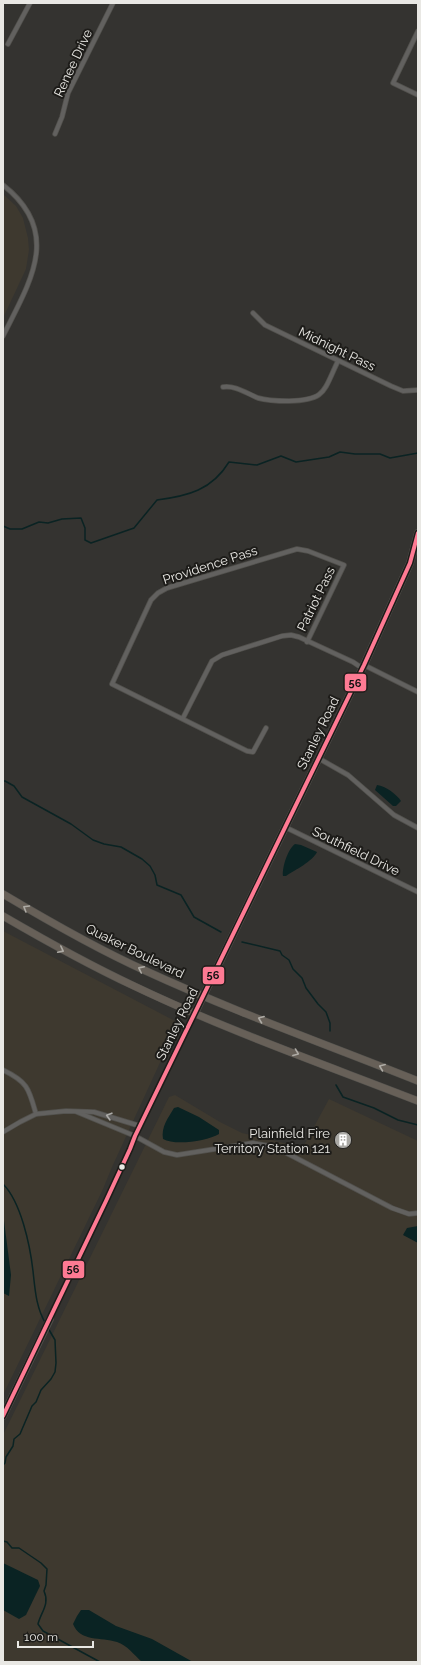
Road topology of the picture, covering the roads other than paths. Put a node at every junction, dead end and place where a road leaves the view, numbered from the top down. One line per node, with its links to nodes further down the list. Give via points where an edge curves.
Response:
1 (30, 3): 4 (street)
2 (113, 3): 6 (street, Renee Drive, via 68,93)
3 (418, 31): 5 (street, via 393,83)
4 (8, 44)
5 (418, 95)
6 (55, 134)
7 (3, 185): 9 (street, via 22,203 32,220 37,238 34,271)
8 (252, 313): 10 (street, Midnight Pass, via 265,325)
9 (3, 336)
10 (338, 361): 11 (street, via 324,391 309,400 274,401 231,386); 12 (street, Midnight Pass, via 397,389)
11 (223, 387)
12 (418, 390)
13 (418, 533): 14 (street, Stanley Road)
14 (417, 547): 17 (street, Stanley Road)
15 (344, 565): 16 (street, Patriot Pass); 19 (street, Providence Pass, via 297,549 163,590 154,596 112,684)
16 (307, 642): 17 (street); 19 (street, via 286,635 216,657 209,665)
17 (363, 667): 18 (street); 21 (street, Stanley Road)
18 (418, 692)
19 (183, 718): 20 (street, via 253,752)
20 (266, 728)
21 (318, 758): 22 (street, Stanley Road); 23 (street, via 348,775 394,815)
22 (285, 828): 24 (street, Southfield Drive); 27 (street, Stanley Road)
23 (418, 828)
24 (418, 892)
25 (3, 894): 27 (main road, Quaker Boulevard, one-way to 25, via 147,972)
26 (3, 916): 28 (main road, one-way to 28, via 98,969)
27 (203, 995): 28 (street, Stanley Road); 30 (main road, Quaker Boulevard, one-way to 27)
28 (194, 1013): 31 (main road, one-way to 31); 34 (street, Stanley Road)
29 (3, 1070): 33 (street, via 24,1084 31,1095)
30 (418, 1081)
31 (418, 1101)
32 (77, 1112): 33 (street); 34 (street, one-way to 32, via 100,1113); 36 (street)
33 (36, 1114): 35 (street)
34 (140, 1126): 36 (street, Stanley Road)
35 (3, 1132)
36 (135, 1136): 37 (street, via 164,1152 177,1155 253,1143 275,1147 392,1208 409,1214); 38 (street, Stanley Road)
37 (418, 1213)
38 (50, 1319): 39 (street, Stanley Road)
39 (3, 1416)

